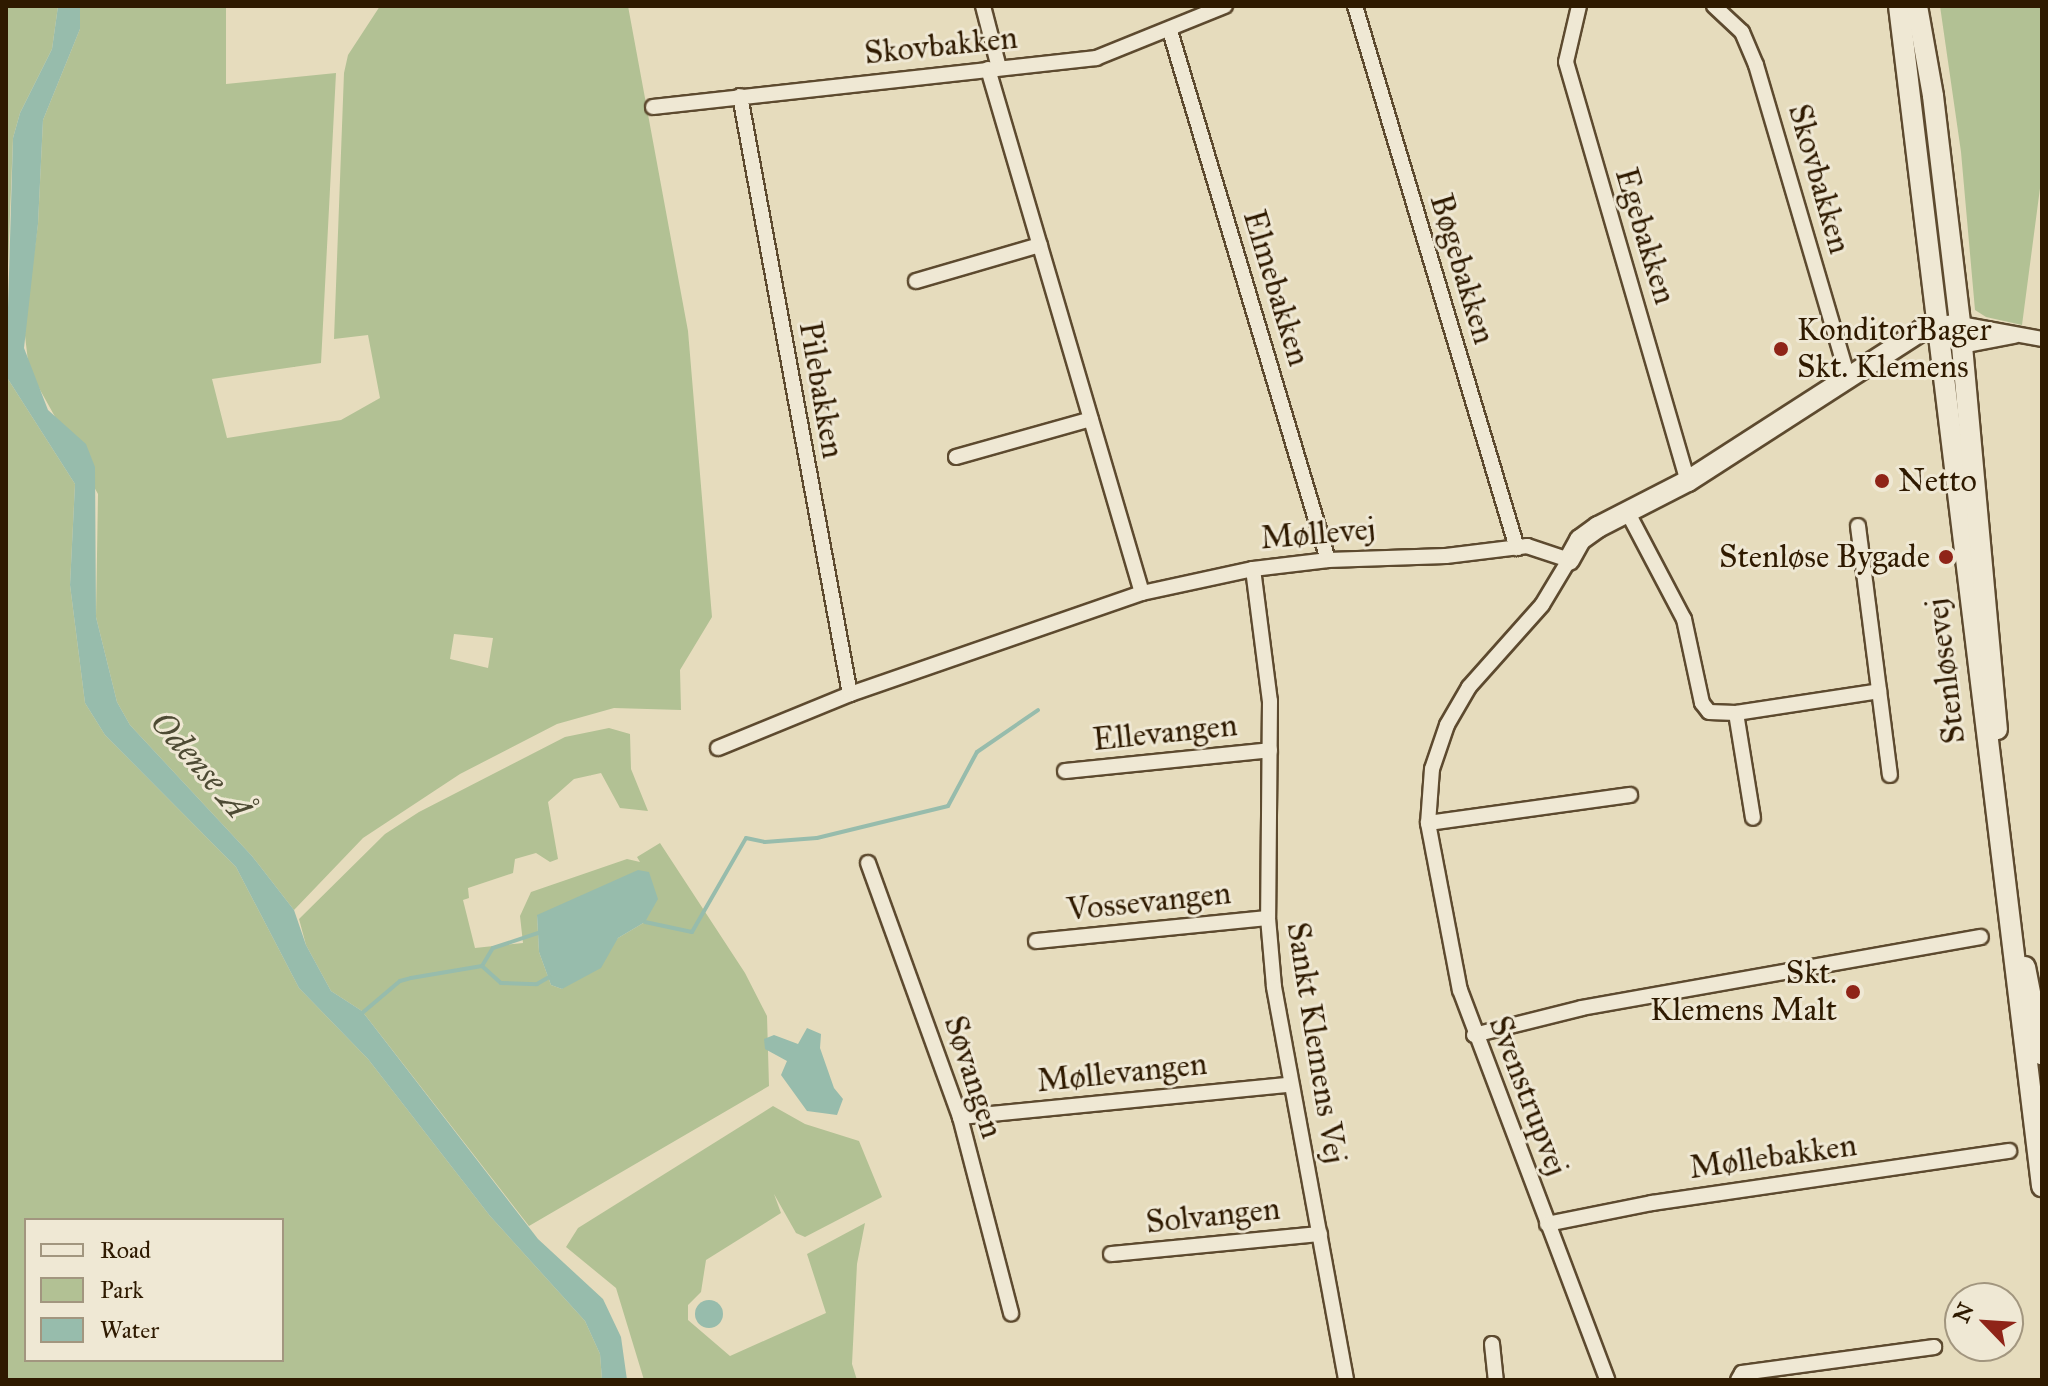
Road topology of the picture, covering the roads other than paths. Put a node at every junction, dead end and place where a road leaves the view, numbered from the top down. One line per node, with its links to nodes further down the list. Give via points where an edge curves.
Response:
1 (983, 6): 9 (street)
2 (1225, 6): 8 (street, Skovbakken)
3 (1355, 6): 24 (street, Bøgebakken)
4 (1579, 6): 21 (street, Egebakken, via 1566,62)
5 (1714, 6): 18 (street, Skovbakken, via 1742,32 1756,65)
6 (1899, 6): 17 (street, Stenløsevej)
7 (1917, 6): 14 (street)
8 (1170, 31): 9 (street, Skovbakken, via 1096,58); 25 (street, Elmebakken)
9 (994, 69): 10 (street, Skovbakken); 12 (street)
10 (740, 96): 11 (street, Skovbakken); 30 (street, Pilebakken)
11 (653, 107)
12 (1040, 245): 13 (street); 19 (street)
13 (916, 281)
14 (1960, 324): 15 (street); 17 (street)
15 (2015, 336): 16 (street); 17 (street)
16 (2042, 339)
17 (1947, 340): 18 (street, via 1887,357); 44 (street, Stenløsevej, via 2007,851); 48 (street, Stenløsevej)
18 (1849, 380): 21 (street)
19 (1091, 419): 20 (street); 28 (street)
20 (956, 457)
21 (1688, 481): 22 (street)
22 (1628, 513): 26 (street, via 1580,540); 31 (street, via 1684,619 1702,703 1709,712)
23 (1858, 526): 29 (street)
24 (1517, 548): 25 (street, Møllevej); 26 (street, Møllevej, via 1548,549)
25 (1328, 560): 27 (street, Møllevej)
26 (1569, 560): 38 (street, Svenstrupvej, via 1542,605 1469,687 1447,725 1432,769)
27 (1253, 569): 28 (street, Møllevej); 33 (street, Sankt Klemens Vej)
28 (1142, 593): 30 (street, Møllevej)
29 (1879, 691): 31 (street); 35 (street)
30 (850, 694): 32 (street, Møllevej)
31 (1736, 713): 37 (street)
32 (718, 748)
33 (1270, 750): 34 (street, Ellevangen); 40 (street, Sankt Klemens Vej)
34 (1065, 771)
35 (1890, 775)
36 (1630, 795): 38 (street)
37 (1753, 818)
38 (1428, 823): 43 (street, Svenstrupvej, via 1460,990)
39 (868, 863): 46 (street, Søvangen)
40 (1268, 918): 42 (street, Vossevangen); 45 (street, Sankt Klemens Vej)
41 (1981, 937): 43 (street, via 1582,1008)
42 (1036, 941)
43 (1474, 1035): 49 (street, Svenstrupvej)
44 (2042, 1054)
45 (1289, 1085): 46 (street, Møllevangen); 50 (street, Sankt Klemens Vej)
46 (960, 1117): 52 (street, Søvangen)
47 (2009, 1151): 49 (street, Møllebakken, via 1652,1203)
48 (2042, 1186)
49 (1547, 1224): 57 (street, Svenstrupvej)
50 (1320, 1234): 51 (street, Solvangen); 55 (street, Sankt Klemens Vej)
51 (1111, 1254)
52 (1011, 1313)
53 (1492, 1344): 56 (street)
54 (1934, 1347): 58 (street, via 1742,1373)
55 (1342, 1380)
56 (1496, 1380)
57 (1607, 1380)
58 (1738, 1380)

